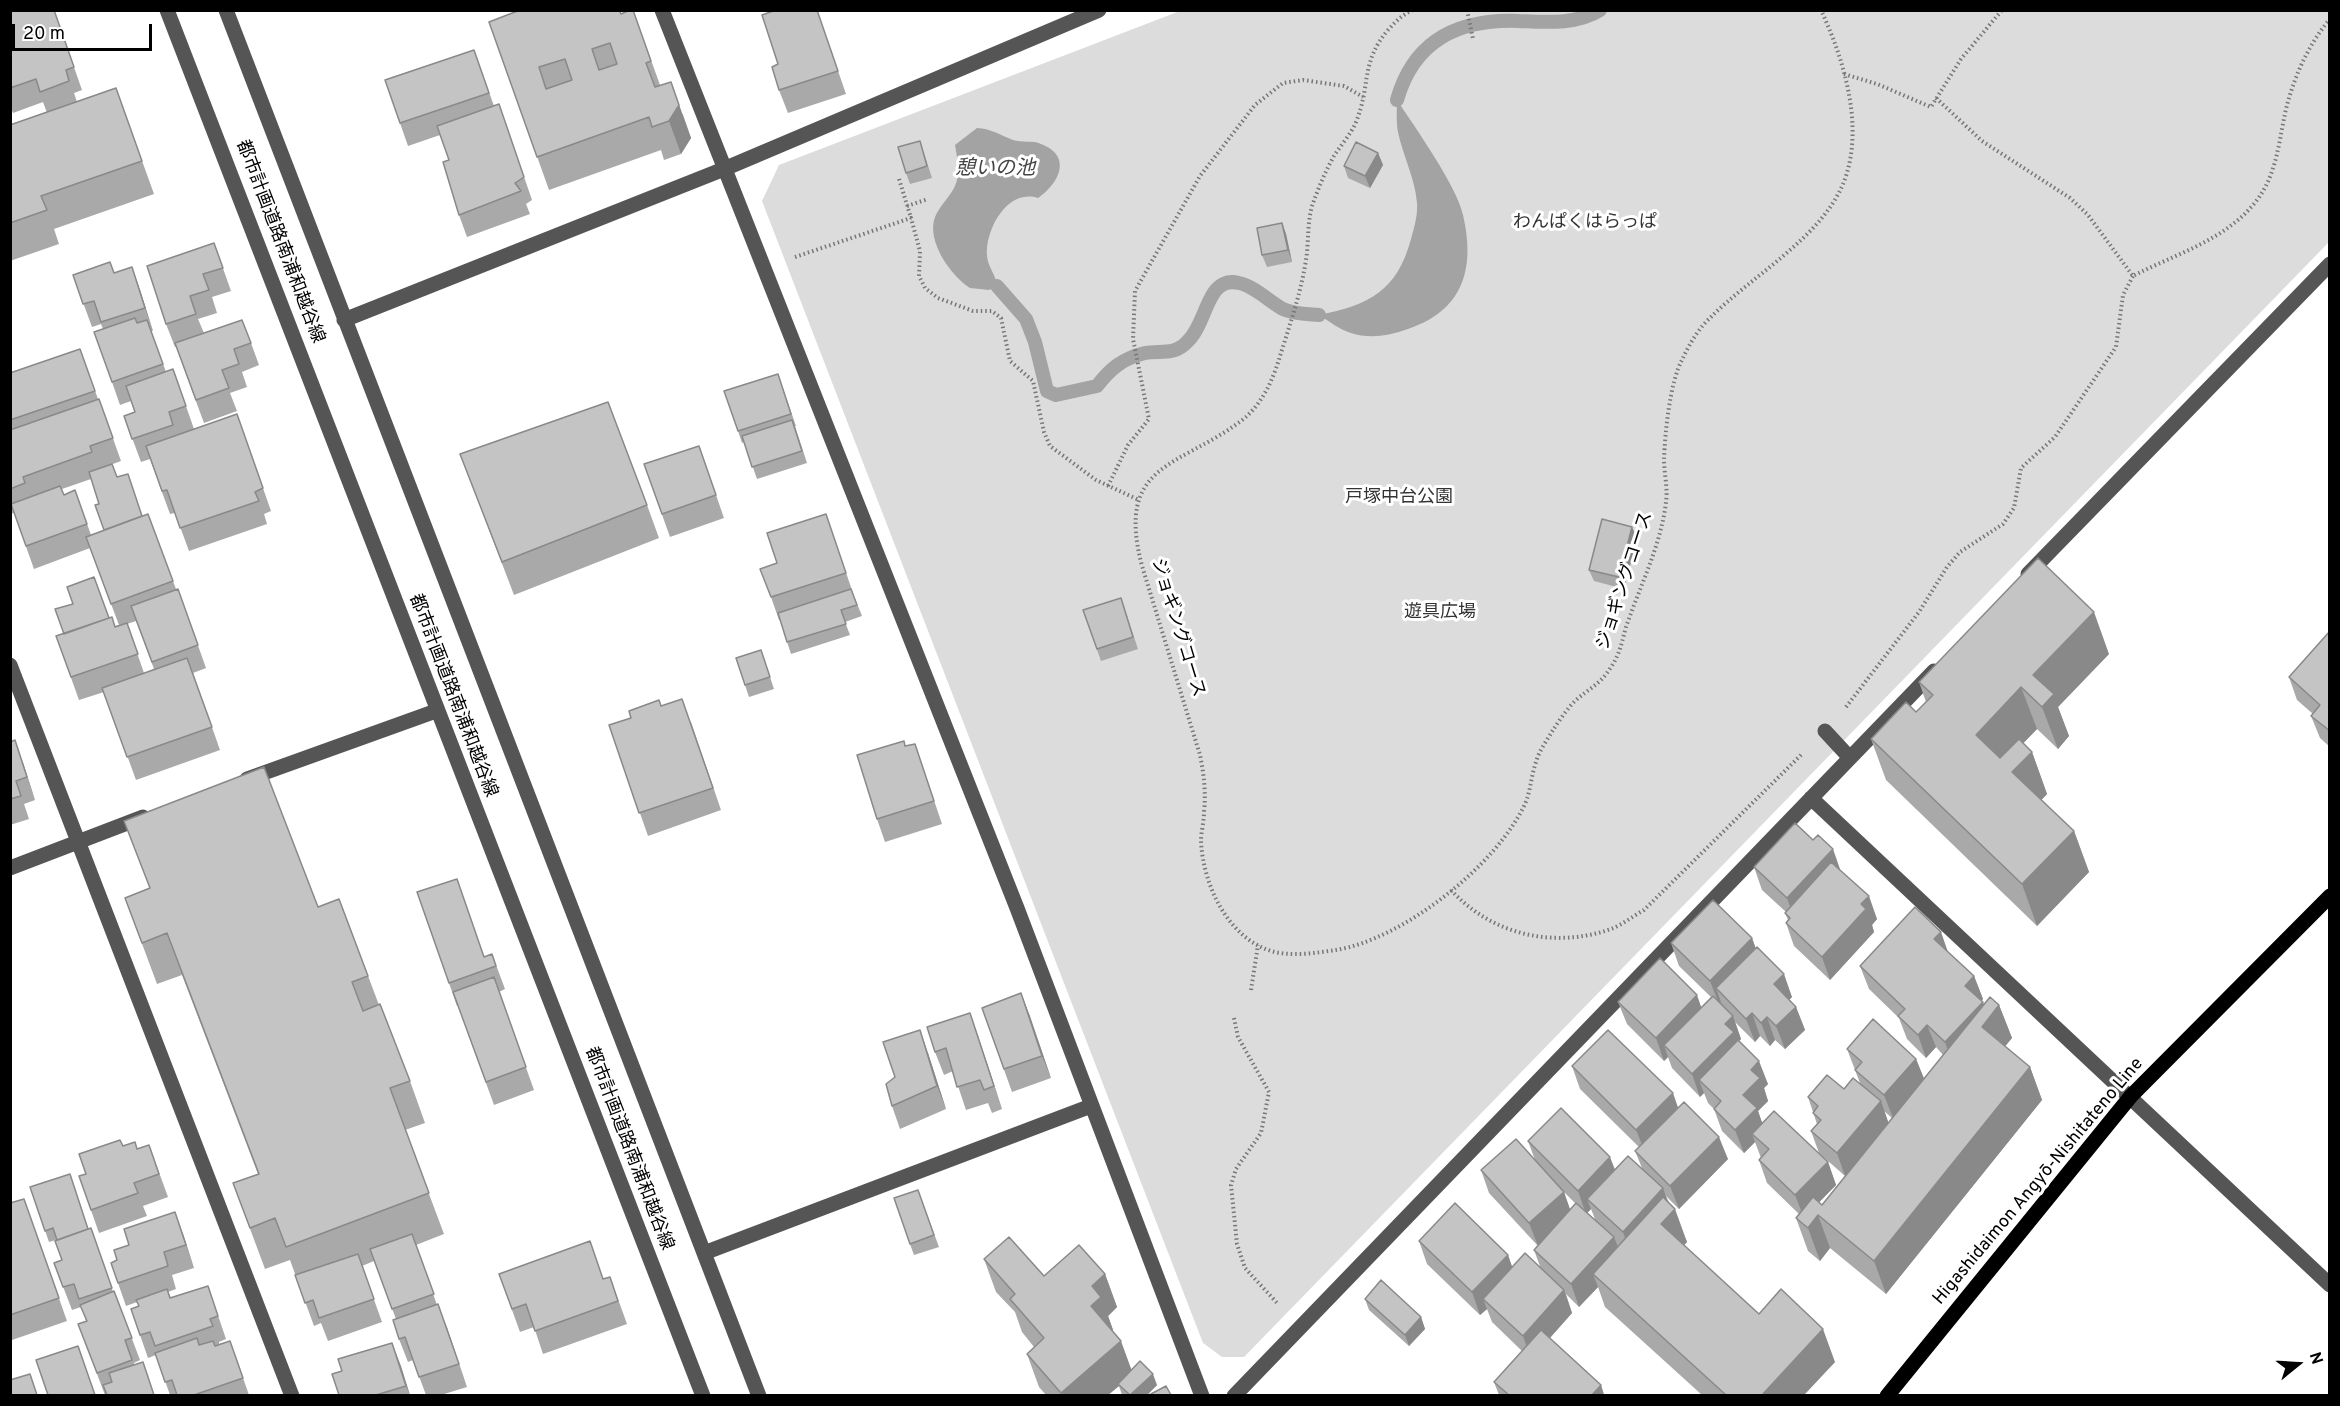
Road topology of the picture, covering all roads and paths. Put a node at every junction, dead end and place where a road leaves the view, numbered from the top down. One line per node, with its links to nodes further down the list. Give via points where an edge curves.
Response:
1 (167, 10): 28 (street, 都市計画道路南浦和越谷線)
2 (226, 10): 22 (street, 都市計画道路南浦和越谷線)
3 (662, 10): 14 (street)
4 (1100, 10): 14 (street)
5 (1413, 10): 12 (path, via 1379,40 1371,55)
6 (1467, 10): 10 (path)
7 (1821, 10): 11 (path, ジョギングコース)
8 (2002, 10): 13 (path, via 1961,59)
9 (2330, 19): 21 (path, via 2300,66 2286,109 2276,161 2258,200 2224,231)
10 (1473, 39)
11 (1843, 74): 13 (path, via 1931,107); 37 (path, ジョギングコース, via 1849,93 1852,142 1846,177 1836,198 1818,221 1707,321 1679,364 1672,385 1664,458 1666,501 1621,649 1611,669 1591,692 1575,700 1553,730 1536,760 1524,805 1506,836)
12 (1363, 98): 23 (path, via 1344,86 1291,80 1255,105 1200,176 1136,291 1133,339 1149,419 1128,446); 24 (path, ジョギングコース, via 1356,122 1326,173 1312,208 1297,303 1266,394 1243,420 1159,471)
13 (1936, 98): 21 (path, via 1982,141 2070,198 2088,215)
14 (724, 169): 22 (street); 43 (street, via 1017,908)
15 (899, 179): 17 (path)
16 (928, 198): 17 (path)
17 (907, 206): 18 (path)
18 (911, 218): 19 (path); 23 (path, via 920,251 919,276 925,288 938,298 972,311 992,311 1001,318 1010,361 1033,381 1050,446)
19 (813, 250)
20 (2330, 264): 25 (street)
21 (2133, 276): 29 (path, via 2123,295 2116,347 2055,436 2021,468 2014,508 2003,524 1960,552 1947,567 1874,674)
22 (344, 320): 44 (street, 都市計画道路南浦和越谷線)
23 (1108, 486): 24 (path)
24 (1139, 500): 39 (path, ジョギングコース, via 1135,538 1192,724 1205,782 1201,838 1204,867 1218,905)
25 (2014, 589)
26 (1947, 657): 31 (street)
27 (10, 665): 35 (street)
28 (436, 711): 32 (street); 48 (street, 都市計画道路南浦和越谷線)
29 (1825, 731): 31 (street)
30 (1798, 757): 37 (path, via 1644,910 1613,928 1554,939 1524,935 1482,916)
31 (1850, 758): 33 (street)
32 (235, 784)
33 (1811, 798): 42 (street); 51 (street)
34 (156, 812): 35 (street)
35 (78, 840): 36 (street); 47 (street)
36 (10, 868)
37 (1450, 890): 39 (path, ジョギングコース, via 1393,932 1346,948 1310,954 1274,952)
38 (2330, 897): 42 (main road, Higashidaimon Angyō-Nishitateno Line)
39 (1258, 945): 40 (path)
40 (1251, 990)
41 (1234, 1018): 46 (path, via 1238,1037 1269,1092 1261,1133 1236,1169 1231,1185 1245,1268)
42 (2132, 1096): 45 (street); 52 (main road, Higashidaimon Angyō-Nishitateno Line)
43 (1091, 1106): 44 (street); 50 (street)
44 (704, 1254): 49 (street, 都市計画道路南浦和越谷線)
45 (2330, 1285)
46 (1265, 1291)
47 (292, 1395)
48 (703, 1395)
49 (759, 1395)
50 (1202, 1395)
51 (1234, 1395)
52 (1887, 1395)

